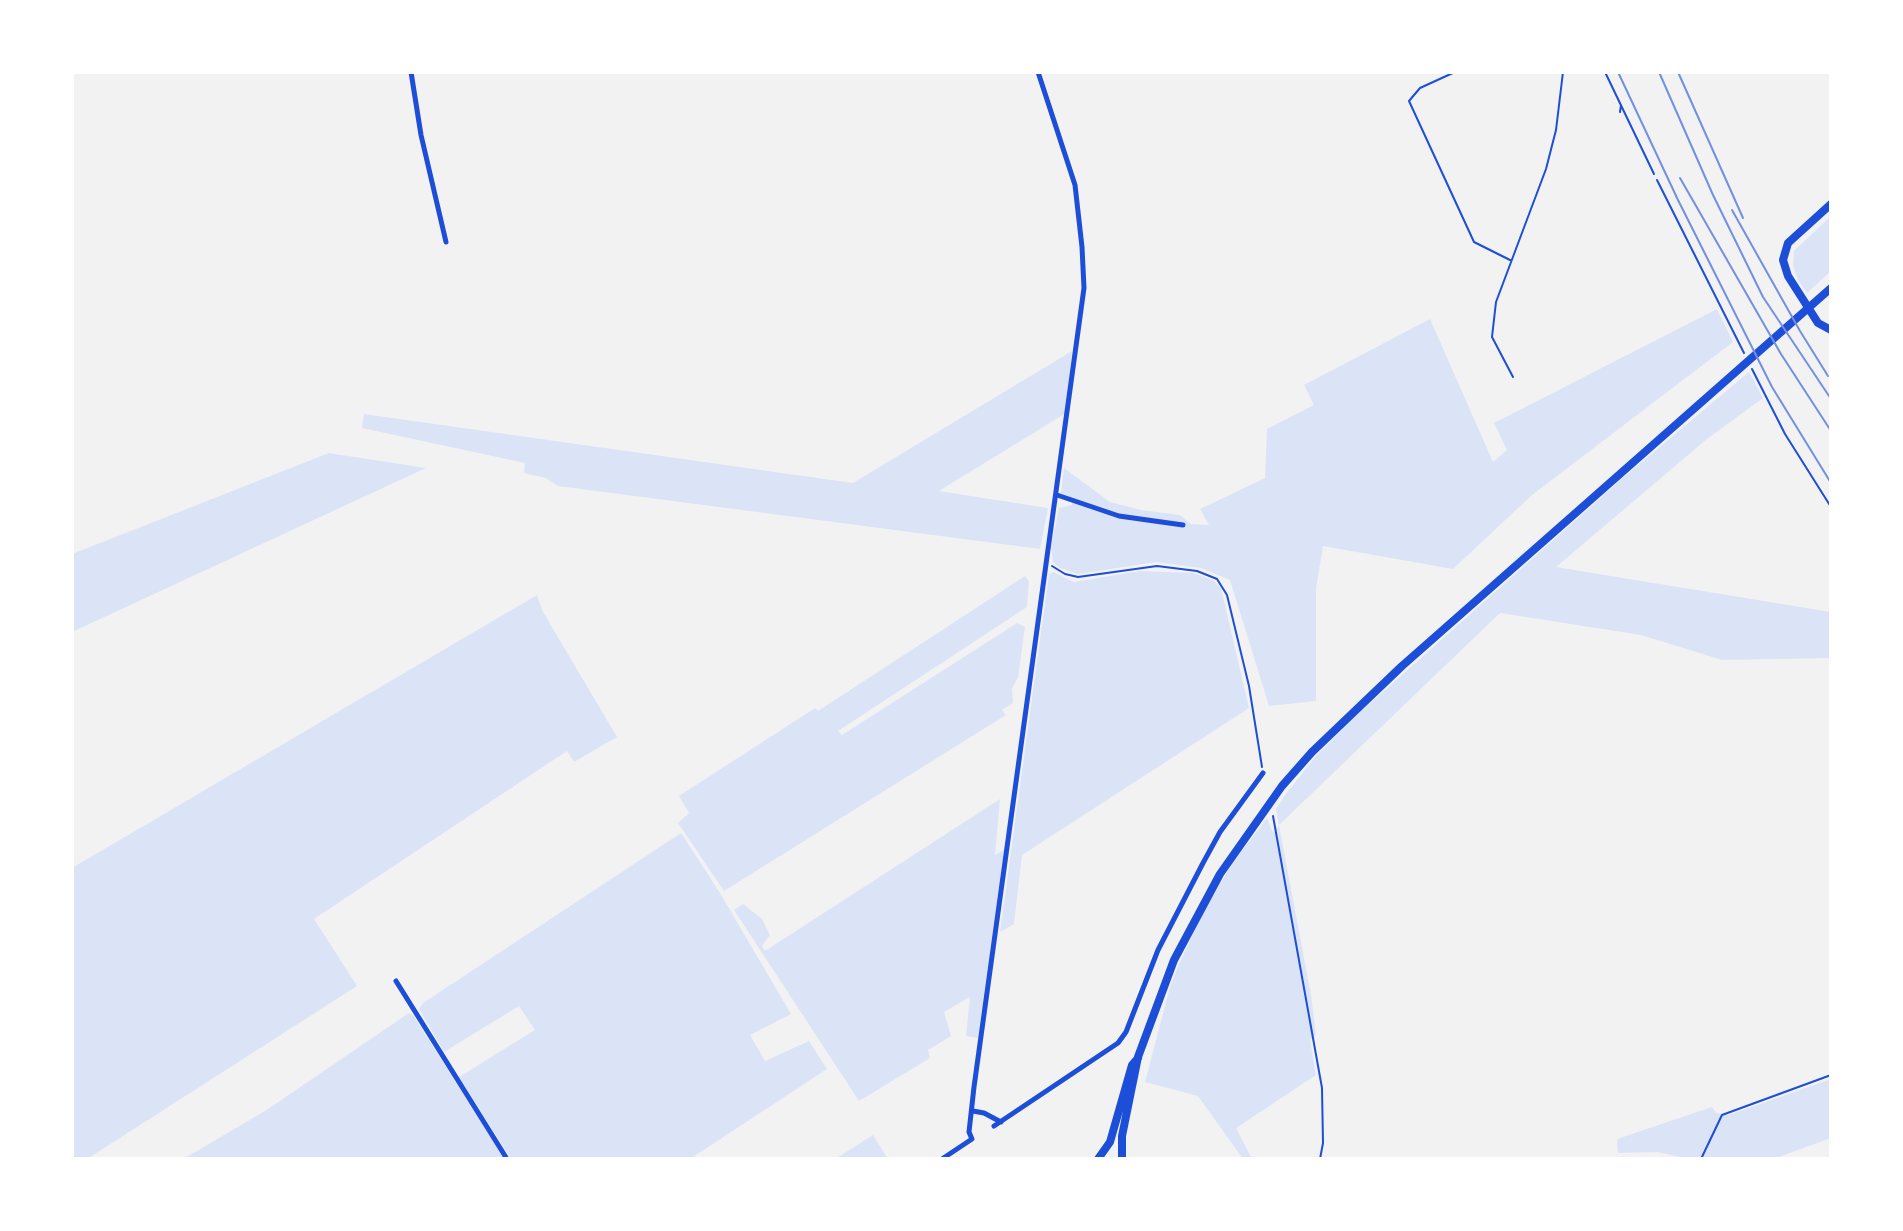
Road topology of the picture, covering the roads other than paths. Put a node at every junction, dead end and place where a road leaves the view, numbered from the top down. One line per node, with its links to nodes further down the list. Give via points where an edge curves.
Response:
1 (411, 72): 10 (street)
2 (1038, 72): 15 (street, via 1075,185 1084,288)
3 (1455, 72): 11 (lane, via 1420,88 1409,101 1474,242)
4 (1563, 72): 11 (lane, via 1546,169)
5 (1605, 72): 6 (lane)
6 (1621, 104): 7 (lane); 8 (lane)
7 (1620, 112)
8 (1654, 174)
9 (1831, 204): 13 (main road, via 1788,243 1783,260 1818,323)
10 (446, 242)
11 (1511, 260): 14 (lane, via 1496,302 1492,337)
12 (1831, 288): 19 (main road, via 1402,666 1282,786 1192,922)
13 (1831, 330)
14 (1513, 377)
15 (1057, 495): 16 (street, via 1119,516); 20 (street)
16 (1183, 525)
17 (1263, 773): 21 (street, via 1203,863 1118,1043)
18 (396, 981): 23 (street)
19 (1138, 1057): 25 (main road); 26 (main road)
20 (973, 1111): 21 (street); 24 (street, via 972,1139)
21 (1001, 1122): 22 (street)
22 (994, 1126)
23 (507, 1159)
24 (942, 1159)
25 (1103, 1159)
26 (1122, 1159)

